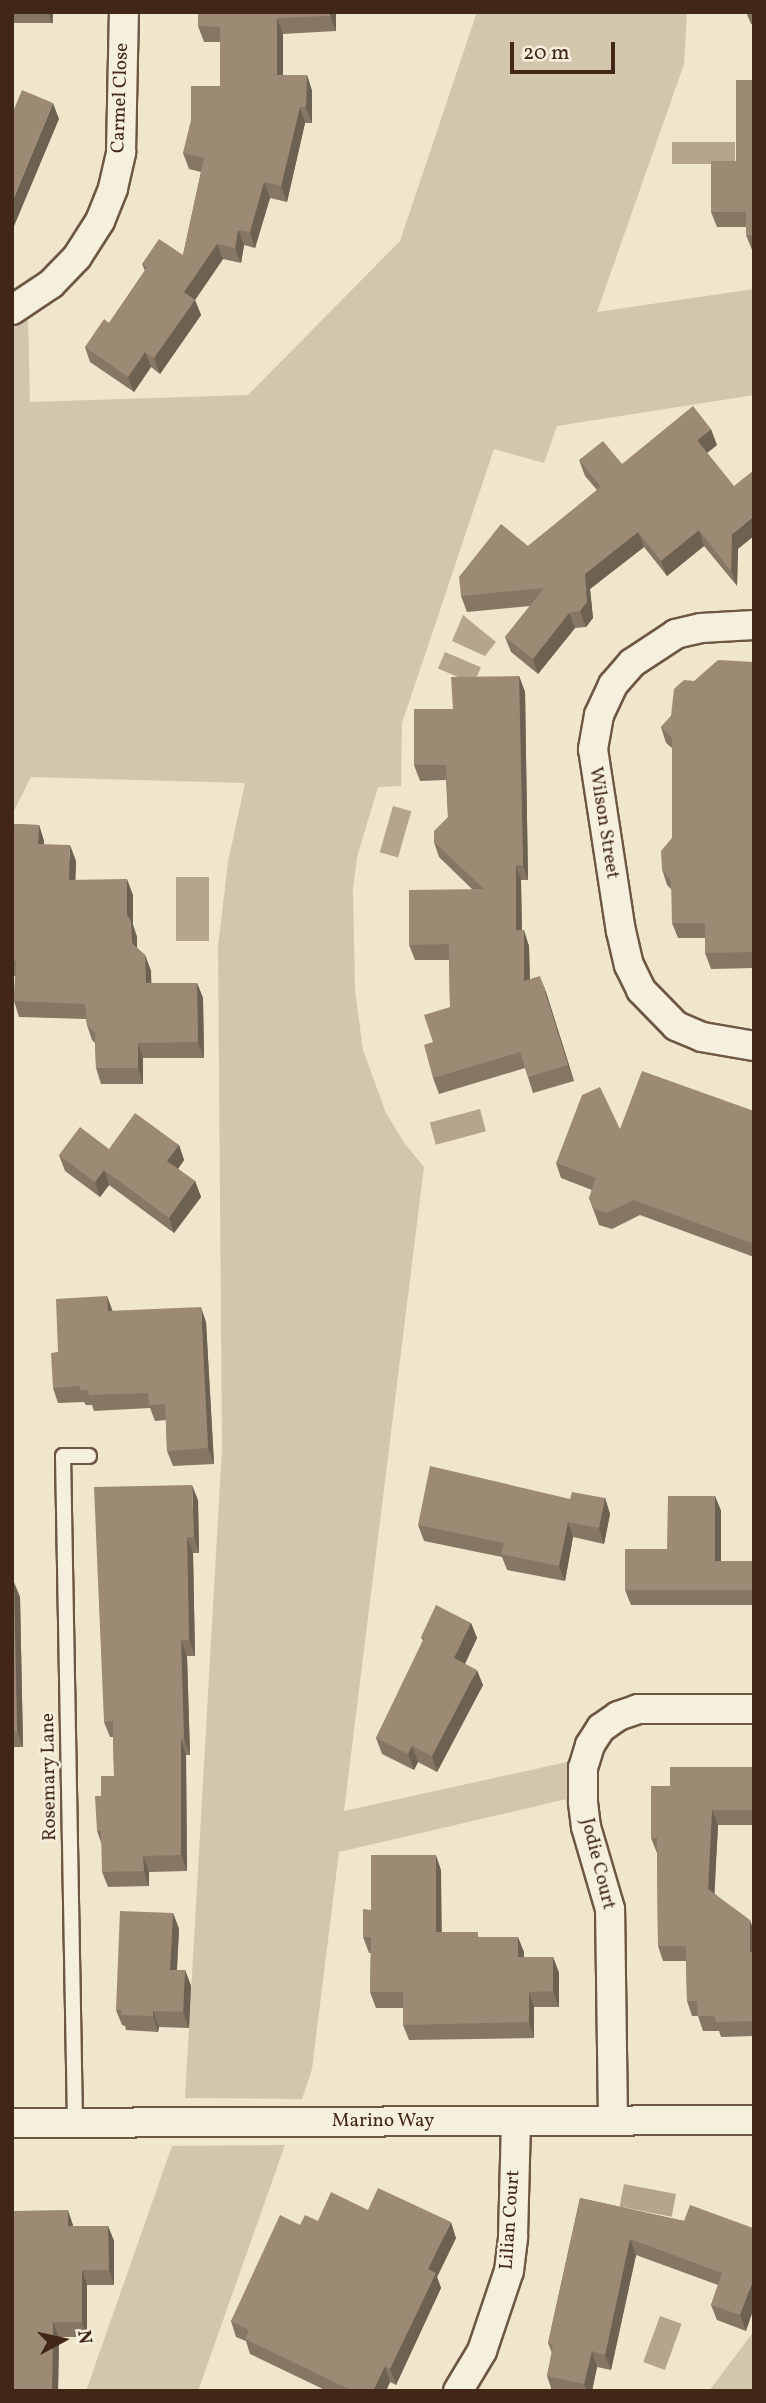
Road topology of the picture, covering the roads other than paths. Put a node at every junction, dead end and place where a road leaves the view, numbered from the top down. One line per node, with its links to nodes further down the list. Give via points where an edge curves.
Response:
1 (124, 12): 2 (street, Carmel Close, via 121,152 113,188 78,257 51,284)
2 (12, 310)
3 (754, 625): 4 (street, Wilson Street, via 676,634 632,663 612,685 599,715 593,749 621,931 641,990 676,1026 702,1037)
4 (754, 1046)
5 (89, 1456): 9 (lane, Rosemary Lane, via 63,1456)
6 (754, 1709): 7 (street, Jodie Court, via 638,1709 601,1728 590,1745 583,1768 583,1801 610,1909)
7 (613, 2120): 8 (street, Marino Way); 10 (street, Marino Way)
8 (754, 2120)
9 (75, 2122): 10 (street, Marino Way); 11 (street, Marino Way)
10 (516, 2122): 12 (street, Lilian Court, via 509,2271 482,2351)
11 (12, 2123)
12 (458, 2391)

